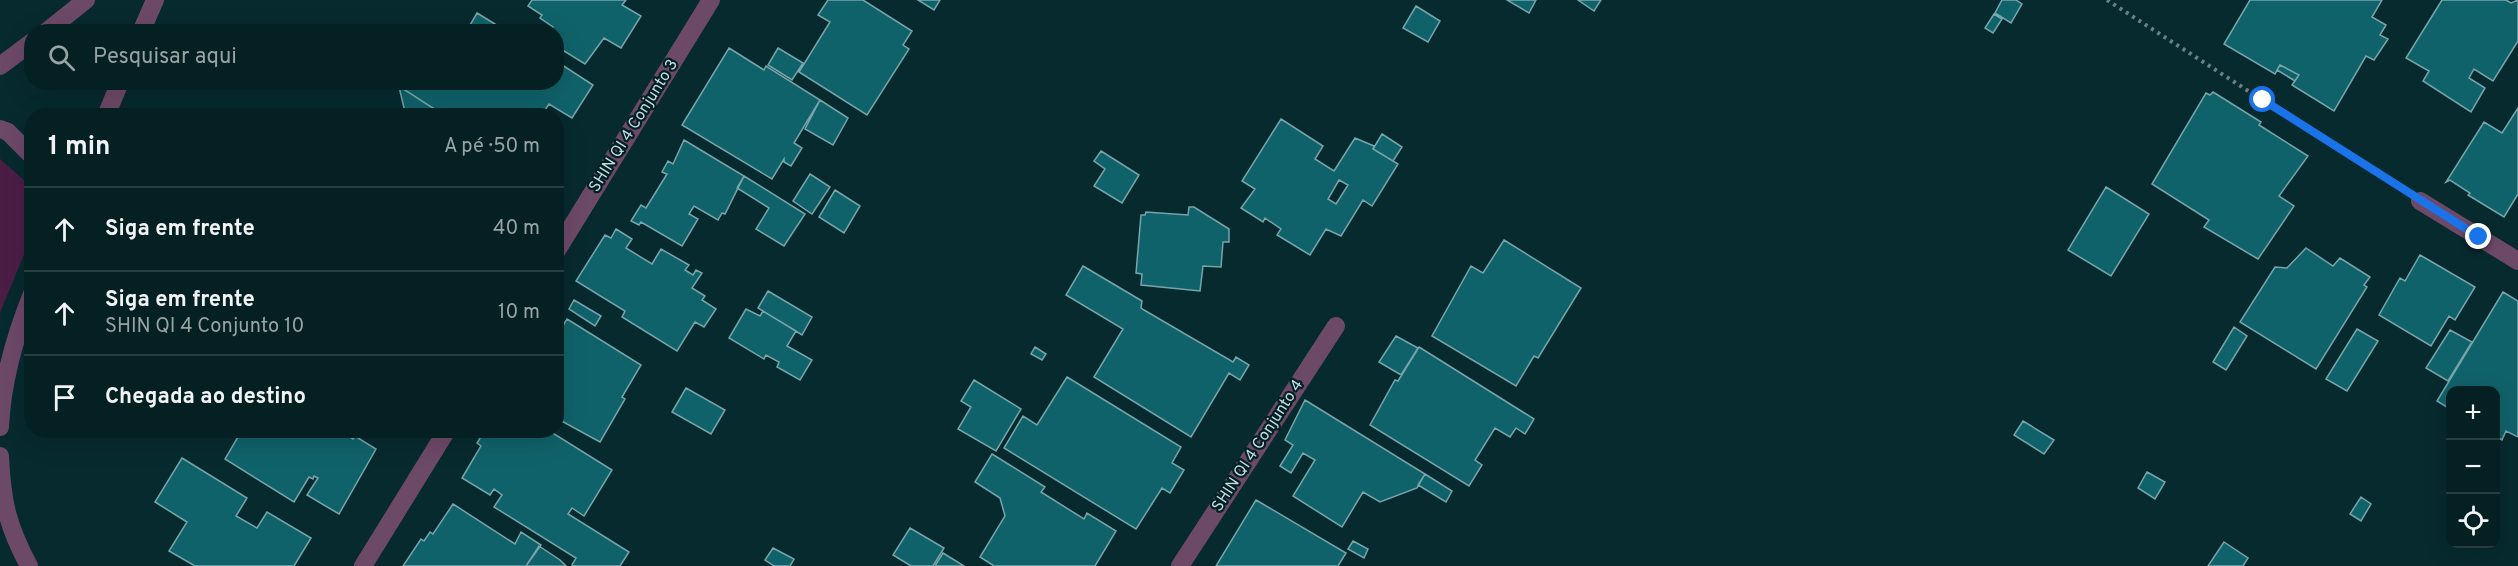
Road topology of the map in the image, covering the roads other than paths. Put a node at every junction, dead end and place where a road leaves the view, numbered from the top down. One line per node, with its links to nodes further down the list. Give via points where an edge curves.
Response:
1 (86, 0): 4 (street)
2 (155, 0): 5 (street)
3 (711, 0): 13 (street, SHIN QI 4 Conjunto 3)
4 (56, 24)
5 (144, 24)
6 (24, 48): 7 (street)
7 (0, 66)
8 (117, 90): 9 (street)
9 (109, 108)
10 (0, 129): 11 (street)
11 (24, 148)
12 (2420, 201): 14 (street)
13 (564, 239)
14 (2518, 261)
15 (24, 313): 16 (street)
16 (21, 320): 18 (street); 19 (street, via 2,398)
17 (1336, 326): 25 (street, SHIN QI 4 Conjunto 4)
18 (0, 352)
19 (0, 426)
20 (442, 438): 24 (street)
21 (0, 456): 22 (street)
22 (1, 500): 23 (street, via 13,537)
23 (29, 566)
24 (363, 566)
25 (1180, 566)

